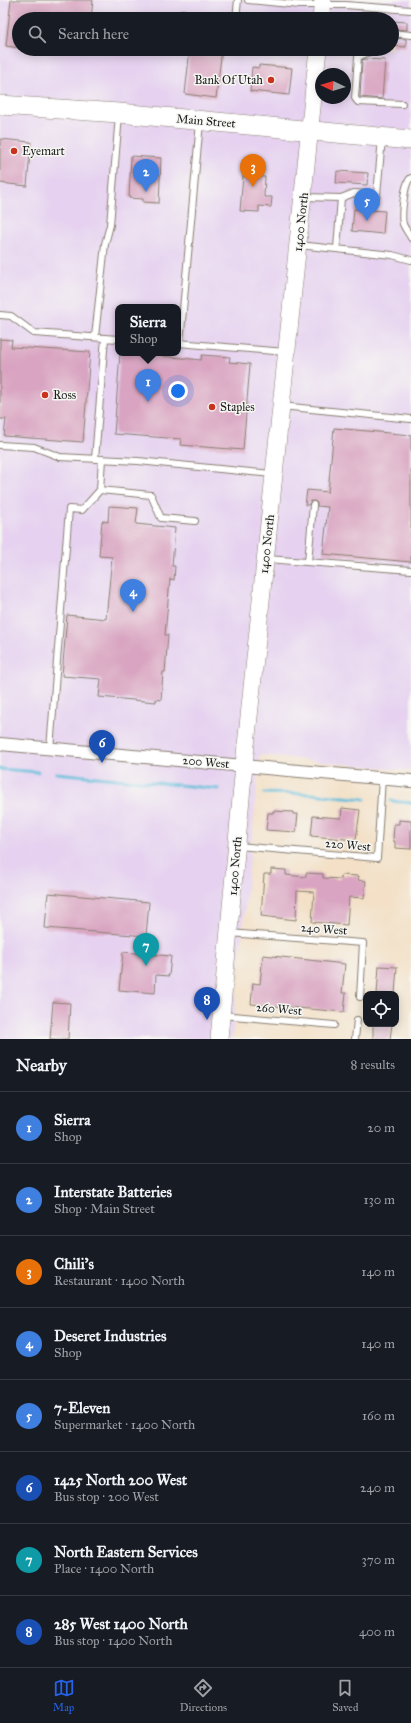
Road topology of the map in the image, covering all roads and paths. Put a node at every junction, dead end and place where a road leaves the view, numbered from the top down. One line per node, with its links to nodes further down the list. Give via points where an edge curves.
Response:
1 (238, 0): 5 (lane)
2 (248, 0): 3 (lane)
3 (322, 8): 4 (lane, via 345,5)
4 (411, 10)
5 (237, 12)
6 (399, 34): 7 (lane)
7 (411, 35)
8 (317, 56): 14 (main road, 1400 North)
9 (360, 56): 10 (lane, via 358,57 355,98 358,102)
10 (402, 104)
11 (0, 105): 12 (main road, Main Street)
12 (119, 113): 13 (main road, Main Street); 26 (lane, via 110,225 105,244)
13 (200, 121): 14 (main road, Main Street); 25 (lane)
14 (311, 130): 15 (main road, Main Street); 18 (main road, 1400 North)
15 (382, 137): 16 (main road, Main Street); 19 (lane, via 377,195 354,193)
16 (411, 140)
17 (411, 178): 20 (lane, via 405,186 403,223)
18 (304, 197): 19 (lane); 21 (main road, 1400 North)
19 (341, 198): 22 (lane)
20 (411, 238)
21 (299, 245): 22 (lane); 30 (main road, 1400 North)
22 (336, 248): 23 (lane)
23 (411, 260)
24 (0, 315): 26 (lane, via 11,316 34,333)
25 (181, 322)
26 (95, 337): 27 (lane)
27 (105, 338): 28 (lane); 34 (lane)
28 (115, 339)
29 (181, 343): 30 (lane)
30 (287, 353): 31 (main road, 1400 North)
31 (282, 406): 32 (lane); 36 (main road, 1400 North)
32 (411, 419)
33 (0, 444): 34 (lane, via 34,447 60,457)
34 (95, 459): 35 (lane)
35 (102, 459): 36 (lane); 37 (lane)
36 (275, 474): 40 (main road, 1400 North)
37 (100, 490): 39 (lane, via 151,495 161,518); 44 (lane, via 82,510 69,509)
38 (313, 505): 41 (lane)
39 (195, 520)
40 (266, 559): 41 (lane); 45 (main road, 1400 North)
41 (308, 562): 42 (lane)
42 (411, 570)
43 (0, 744): 44 (street, 200 West)
44 (50, 748): 45 (street, 200 West)
45 (244, 765): 46 (street, 200 West); 48 (main road, 1400 North)
46 (382, 778): 47 (street, 200 West); 48 (lane, 220 West, via 377,858)
47 (411, 780)
48 (237, 846): 49 (main road, 1400 North)
49 (229, 933): 50 (lane, 240 West, via 363,943); 51 (main road, 1400 North)
50 (360, 997)
51 (221, 1015): 53 (lane, 260 West); 54 (main road, 1400 North)
52 (357, 1020): 55 (lane)
53 (334, 1025)
54 (219, 1039)
55 (355, 1039)

